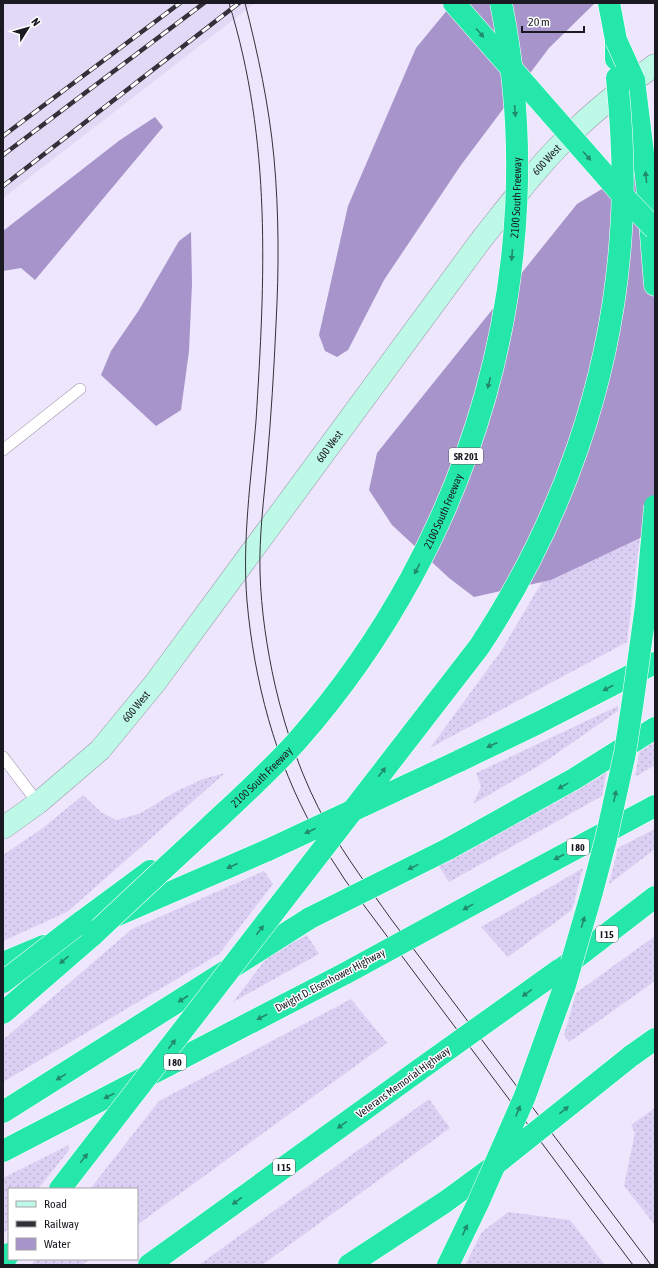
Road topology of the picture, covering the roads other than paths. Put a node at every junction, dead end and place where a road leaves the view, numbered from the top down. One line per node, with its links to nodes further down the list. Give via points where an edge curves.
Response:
1 (454, 3): 6 (highway, one-way to 6, bridge)
2 (501, 3): 17 (highway, 2100 South Freeway / SR 201, one-way to 17, bridge, via 516,123 516,195 512,256 492,372 464,461 438,527 420,562 400,600 362,659 296,742)
3 (609, 3): 4 (highway)
4 (616, 40): 7 (highway, one-way to 4, bridge, via 647,185 634,80); 25 (highway, one-way to 4, bridge, via 479,646 502,612 558,502 593,397 612,314 623,186)
5 (655, 65): 14 (street, 600 West, via 615,94 568,137 535,173 482,240 155,683 100,750)
6 (655, 229)
7 (655, 285)
8 (80, 389): 9 (lane)
9 (3, 450)
10 (655, 506): 30 (highway, one-way to 10, bridge, via 525,1096 565,985 592,892 625,753 646,606)
11 (655, 663): 19 (highway, one-way to 19, bridge, via 538,723 268,850)
12 (655, 728): 23 (highway, one-way to 23, bridge, via 574,779 448,849 310,918)
13 (3, 757): 14 (lane)
14 (38, 803): 16 (street, 600 West)
15 (655, 806): 24 (highway, Dwight D. Eisenhower Highway / I 80, one-way to 24, bridge, via 346,973)
16 (3, 828)
17 (207, 829): 20 (highway, bridge); 21 (highway, one-way to 21, bridge, via 93,935)
18 (655, 897): 27 (highway, Veterans Memorial Highway / I 15, one-way to 27, bridge, via 559,970)
19 (3, 963)
20 (3, 982)
21 (3, 1013)
22 (655, 1039): 26 (highway, one-way to 22, bridge)
23 (3, 1112)
24 (3, 1151)
25 (61, 1188)
26 (445, 1202): 28 (highway); 29 (highway)
27 (149, 1265)
28 (349, 1265)
29 (368, 1265)
30 (448, 1265)

